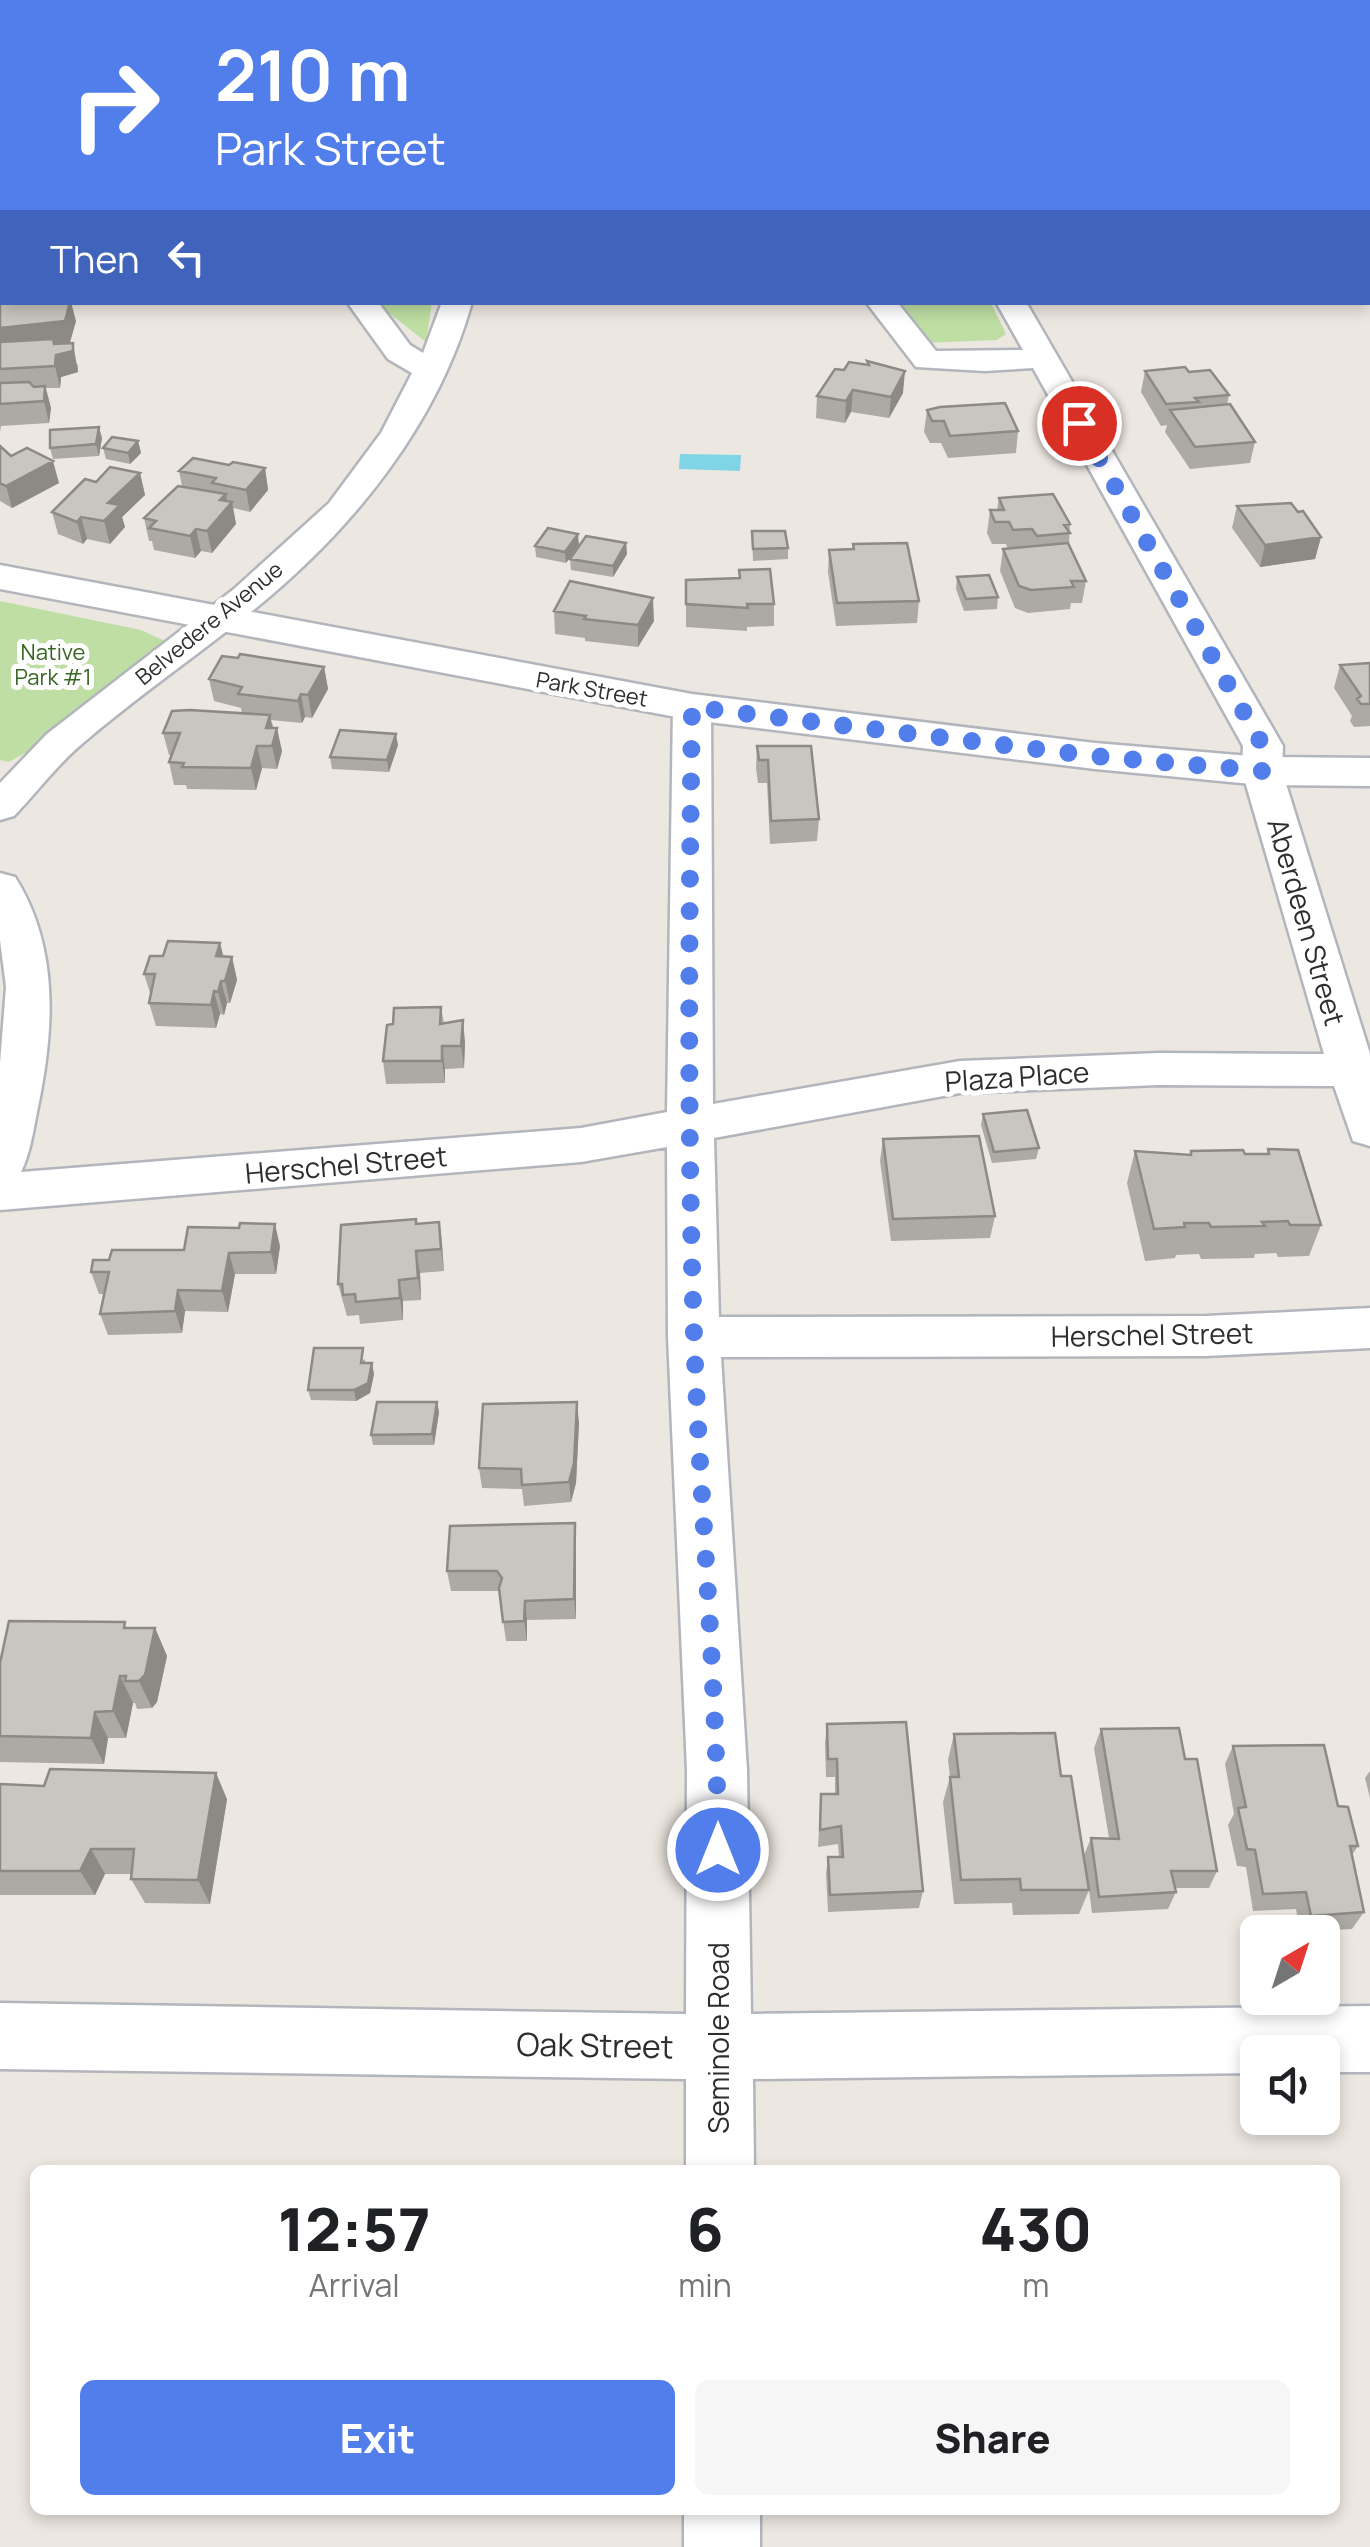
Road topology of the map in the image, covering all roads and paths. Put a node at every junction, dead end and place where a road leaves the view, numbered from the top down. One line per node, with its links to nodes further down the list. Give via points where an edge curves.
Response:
1 (364, 305): 6 (street, via 399,352)
2 (456, 305): 6 (street, Belvedere Avenue)
3 (882, 305): 5 (street, via 928,360)
4 (1013, 305): 5 (street, Aberdeen Street)
5 (1042, 358): 10 (street, Aberdeen Street, via 1263,746)
6 (430, 370): 8 (street, Belvedere Avenue, via 397,435 341,510)
7 (0, 577): 8 (street, Park Street)
8 (215, 619): 9 (street, Park Street); 12 (street, Belvedere Avenue, via 61,742)
9 (692, 707): 10 (street, Park Street); 15 (street, Seminole Road)
10 (1262, 771): 11 (street, Park Street); 14 (street, Aberdeen Street)
11 (1370, 772)
12 (0, 807)
13 (0, 886): 17 (street, via 20,934 26,975 19,1100)
14 (1349, 1070): 15 (street, Plaza Place, via 960,1077); 16 (street, Aberdeen Street)
15 (690, 1126): 18 (street, Herschel Street, via 581,1146); 20 (street, Seminole Road)
16 (1370, 1130)
17 (0, 1167)
18 (0, 1192)
19 (1370, 1328): 20 (street, Herschel Street, via 1206,1336)
20 (694, 1337): 23 (street, Seminole Road, via 717,1770)
21 (0, 2036): 23 (street, Oak Street)
22 (1370, 2039): 23 (street, Oak Street)
23 (719, 2048): 24 (street, Seminole Road)
24 (720, 2165)
25 (722, 2515): 26 (street)
26 (722, 2547)

